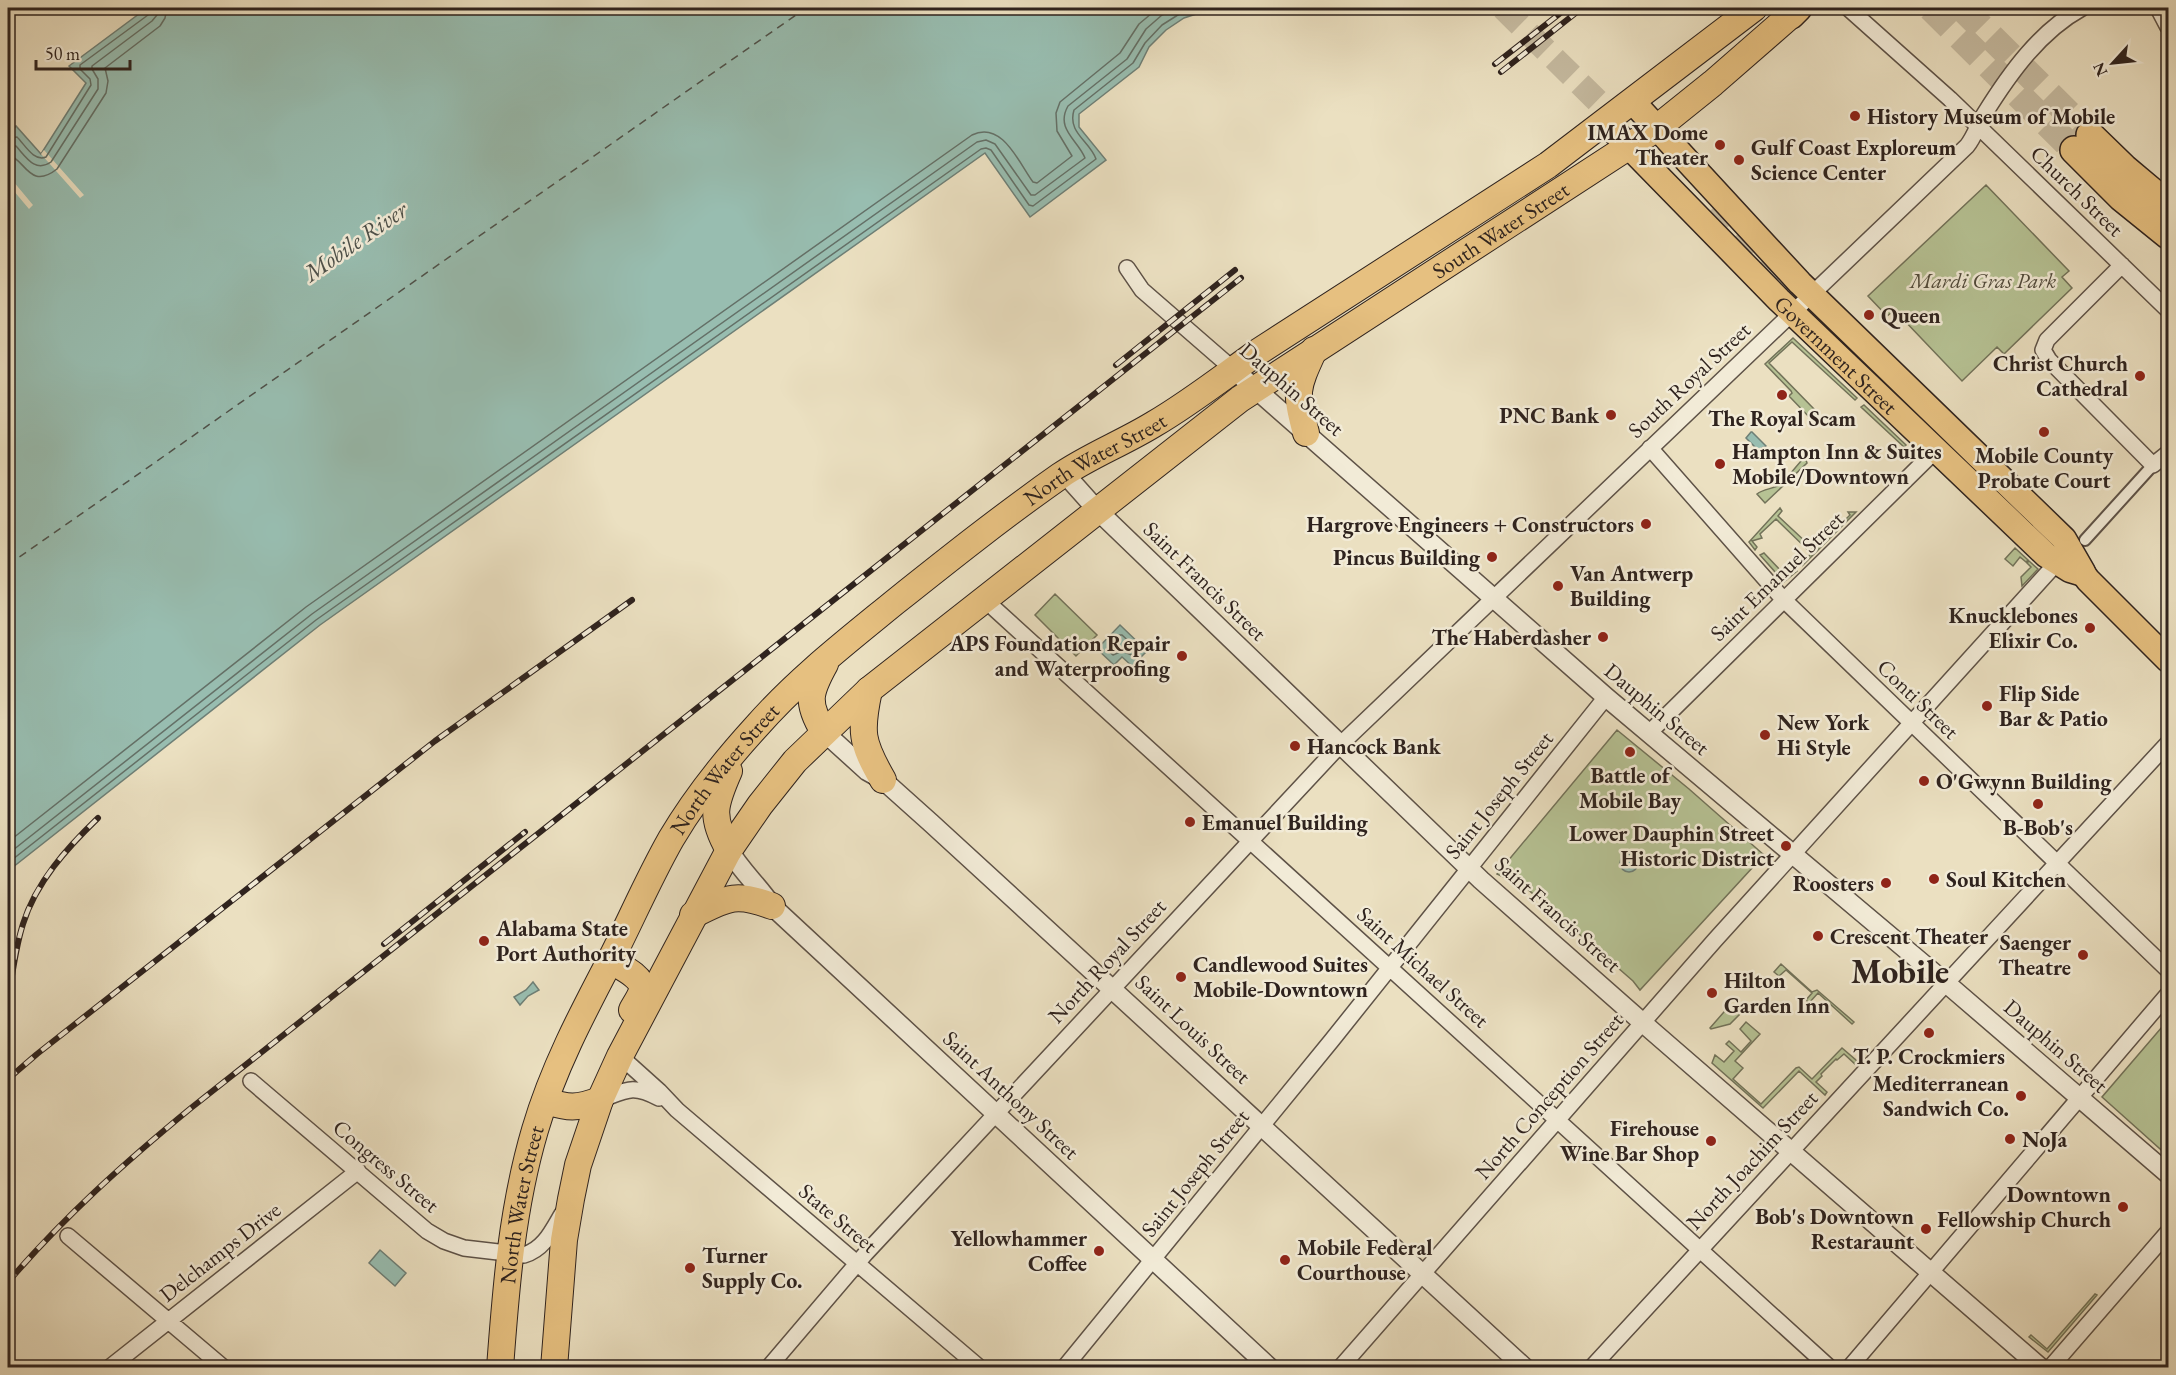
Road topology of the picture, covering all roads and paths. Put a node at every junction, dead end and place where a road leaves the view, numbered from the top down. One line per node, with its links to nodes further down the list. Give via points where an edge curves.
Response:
1 (1754, 8): 7 (highway, South Water Street)
2 (1848, 8): 9 (street, Church Street)
3 (2082, 8): 9 (street, South Royal Street, via 2049,31 2016,67)
4 (2158, 8): 6 (street)
5 (1795, 11): 10 (highway, South Water Street)
6 (2169, 27)
7 (1633, 102): 8 (highway, South Water Street); 10 (main road, Government Street)
8 (1605, 122): 11 (main road, Government Street); 21 (highway, South Water Street, via 1548,165)
9 (1978, 127): 14 (street, Church Street); 16 (street, South Royal Street, via 1967,146)
10 (1657, 128): 11 (highway, South Water Street); 16 (main road, Government Street)
11 (1629, 147): 18 (main road, Government Street); 20 (highway, South Water Street)
12 (2169, 205): 13 (highway, via 2082,143 2128,203)
13 (2169, 235)
14 (2122, 265): 17 (street, Church Street); 27 (street, via 2046,340 2043,350)
15 (1127, 268): 21 (street, Dauphin Street, via 1142,290)
16 (1812, 294): 18 (street, South Royal Street); 30 (main road, Government Street, via 2064,538)
17 (2169, 310)
18 (1792, 313): 24 (main road, Government Street); 25 (street, South Royal Street)
19 (1818, 320): 24 (main road, Government Street)
20 (1314, 350): 22 (highway, South Water Street); 23 (highway, via 1299,386)
21 (1234, 370): 22 (street, Dauphin Street); 28 (highway, North Water Street, via 1158,422)
22 (1255, 389): 23 (street, Dauphin Street); 29 (highway, North Water Street)
23 (1306, 433): 31 (street, Dauphin Street)
24 (1937, 443): 30 (main road, Government Street); 32 (street, Saint Emanuel Street)
25 (1650, 448): 31 (street, South Royal Street); 32 (street, Conti Street)
26 (2169, 453): 27 (street)
27 (2152, 465): 30 (street)
28 (1064, 473): 29 (street, Saint Francis Street); 34 (highway, North Water Street)
29 (1097, 510): 33 (highway, North Water Street); 43 (street, Saint Francis Street)
30 (2068, 553): 35 (main road, Government Street, via 2084,575); 38 (street, North Conception Street)
31 (1492, 598): 37 (street, Dauphin Street); 43 (street, North Royal Street)
32 (1783, 599): 38 (street, Conti Street); 40 (street, Saint Emanuel Street)
33 (985, 600): 36 (highway, North Water Street); 45 (street, Saint Michael Street)
34 (831, 654): 39 (highway, via 811,692 811,706); 41 (highway, North Water Street)
35 (2169, 660)
36 (869, 690): 39 (highway, North Water Street); 44 (highway, via 862,719 863,739)
37 (1606, 697): 40 (street, Dauphin Street); 49 (street, Saint Joseph Street)
38 (1912, 724): 47 (street, North Conception Street); 48 (street, Conti Street)
39 (824, 732): 41 (highway, via 791,713 779,715); 44 (street, Saint Louis Street, via 867,771); 46 (highway, North Water Street, via 795,761)
40 (1649, 733): 47 (street, Dauphin Street)
41 (749, 734): 46 (highway, via 721,789 716,813 717,827); 52 (highway, North Water Street, via 672,839)
42 (2169, 742): 48 (street, North Joachim Street)
43 (1340, 745): 45 (street, North Royal Street); 49 (street, Saint Francis Street)
44 (883, 780): 56 (street, Saint Louis Street)
45 (1250, 840): 53 (street, Saint Michael Street); 56 (street, North Royal Street)
46 (729, 850): 50 (street, Saint Anthony Street); 51 (highway, North Water Street)
47 (1793, 854): 55 (street, Dauphin Street); 58 (street, North Conception Street)
48 (2056, 863): 54 (street, Conti Street); 55 (street, North Joachim Street)
49 (1469, 867): 53 (street, Saint Joseph Street); 58 (street, Saint Francis Street)
50 (772, 906): 51 (highway, via 739,897); 65 (street, Saint Anthony Street)
51 (693, 915): 59 (highway, North Water Street)
52 (610, 960): 59 (highway, via 636,977 642,987 622,1031); 63 (highway, North Water Street, via 576,1025)
53 (1391, 967): 66 (street, Saint Michael Street); 67 (street, Saint Joseph Street)
54 (2169, 970)
55 (1946, 983): 61 (street, Dauphin Street); 68 (street, North Joachim Street)
56 (1113, 989): 65 (street, North Royal Street); 67 (street, Saint Louis Street)
57 (2169, 994): 61 (street)
58 (1643, 1023): 66 (street, North Conception Street); 68 (street, Saint Francis Street)
59 (620, 1056): 62 (highway, North Water Street); 64 (street, State Street)
60 (250, 1081): 69 (street, Congress Street)
61 (2079, 1097): 70 (street, Dauphin Street); 78 (street)
62 (600, 1100): 63 (highway, via 572,1108); 64 (street, State Street, via 640,1089); 71 (highway, North Water Street)
63 (545, 1101): 75 (highway, North Water Street, via 519,1191)
64 (668, 1102): 77 (street, State Street)
65 (995, 1113): 76 (street, Saint Anthony Street); 77 (street, North Royal Street)
66 (1557, 1120): 74 (street, Saint Michael Street); 79 (street, North Conception Street)
67 (1262, 1126): 76 (street, Saint Joseph Street); 79 (street, Saint Louis Street)
68 (1791, 1151): 74 (street, North Joachim Street); 78 (street, Saint Francis Street)
69 (358, 1171): 75 (street, Congress Street, via 444,1241 464,1248); 81 (street, Delchamps Drive)
70 (2169, 1174)
71 (571, 1199): 75 (street, Congress Street, via 542,1245 524,1255); 82 (highway, North Water Street, via 564,1240)
72 (2169, 1232): 97 (street)
73 (68, 1236): 81 (street)
74 (1700, 1249): 93 (street, North Joachim Street); 94 (street, Saint Michael Street)
75 (509, 1253): 80 (highway, North Water Street)
76 (1153, 1259): 89 (street, Saint Joseph Street); 90 (street, Saint Anthony Street)
77 (857, 1263): 87 (street, North Royal Street); 88 (street, State Street)
78 (1930, 1272): 95 (street); 96 (street, Saint Francis Street)
79 (1424, 1273): 91 (street, North Conception Street); 92 (street, Saint Louis Street)
80 (506, 1280): 85 (highway, North Water Street); 86 (highway, via 516,1330)
81 (168, 1321): 83 (street, Delchamps Drive); 84 (street)
82 (555, 1366)
83 (109, 1368)
84 (224, 1368)
85 (500, 1368)
86 (515, 1368)
87 (768, 1368)
88 (980, 1368)
89 (1064, 1368)
90 (1270, 1368)
91 (1340, 1368)
92 (1526, 1368)
93 (1591, 1368)
94 (1830, 1368)
95 (1849, 1368)
96 (2042, 1368)
97 (2050, 1368)

